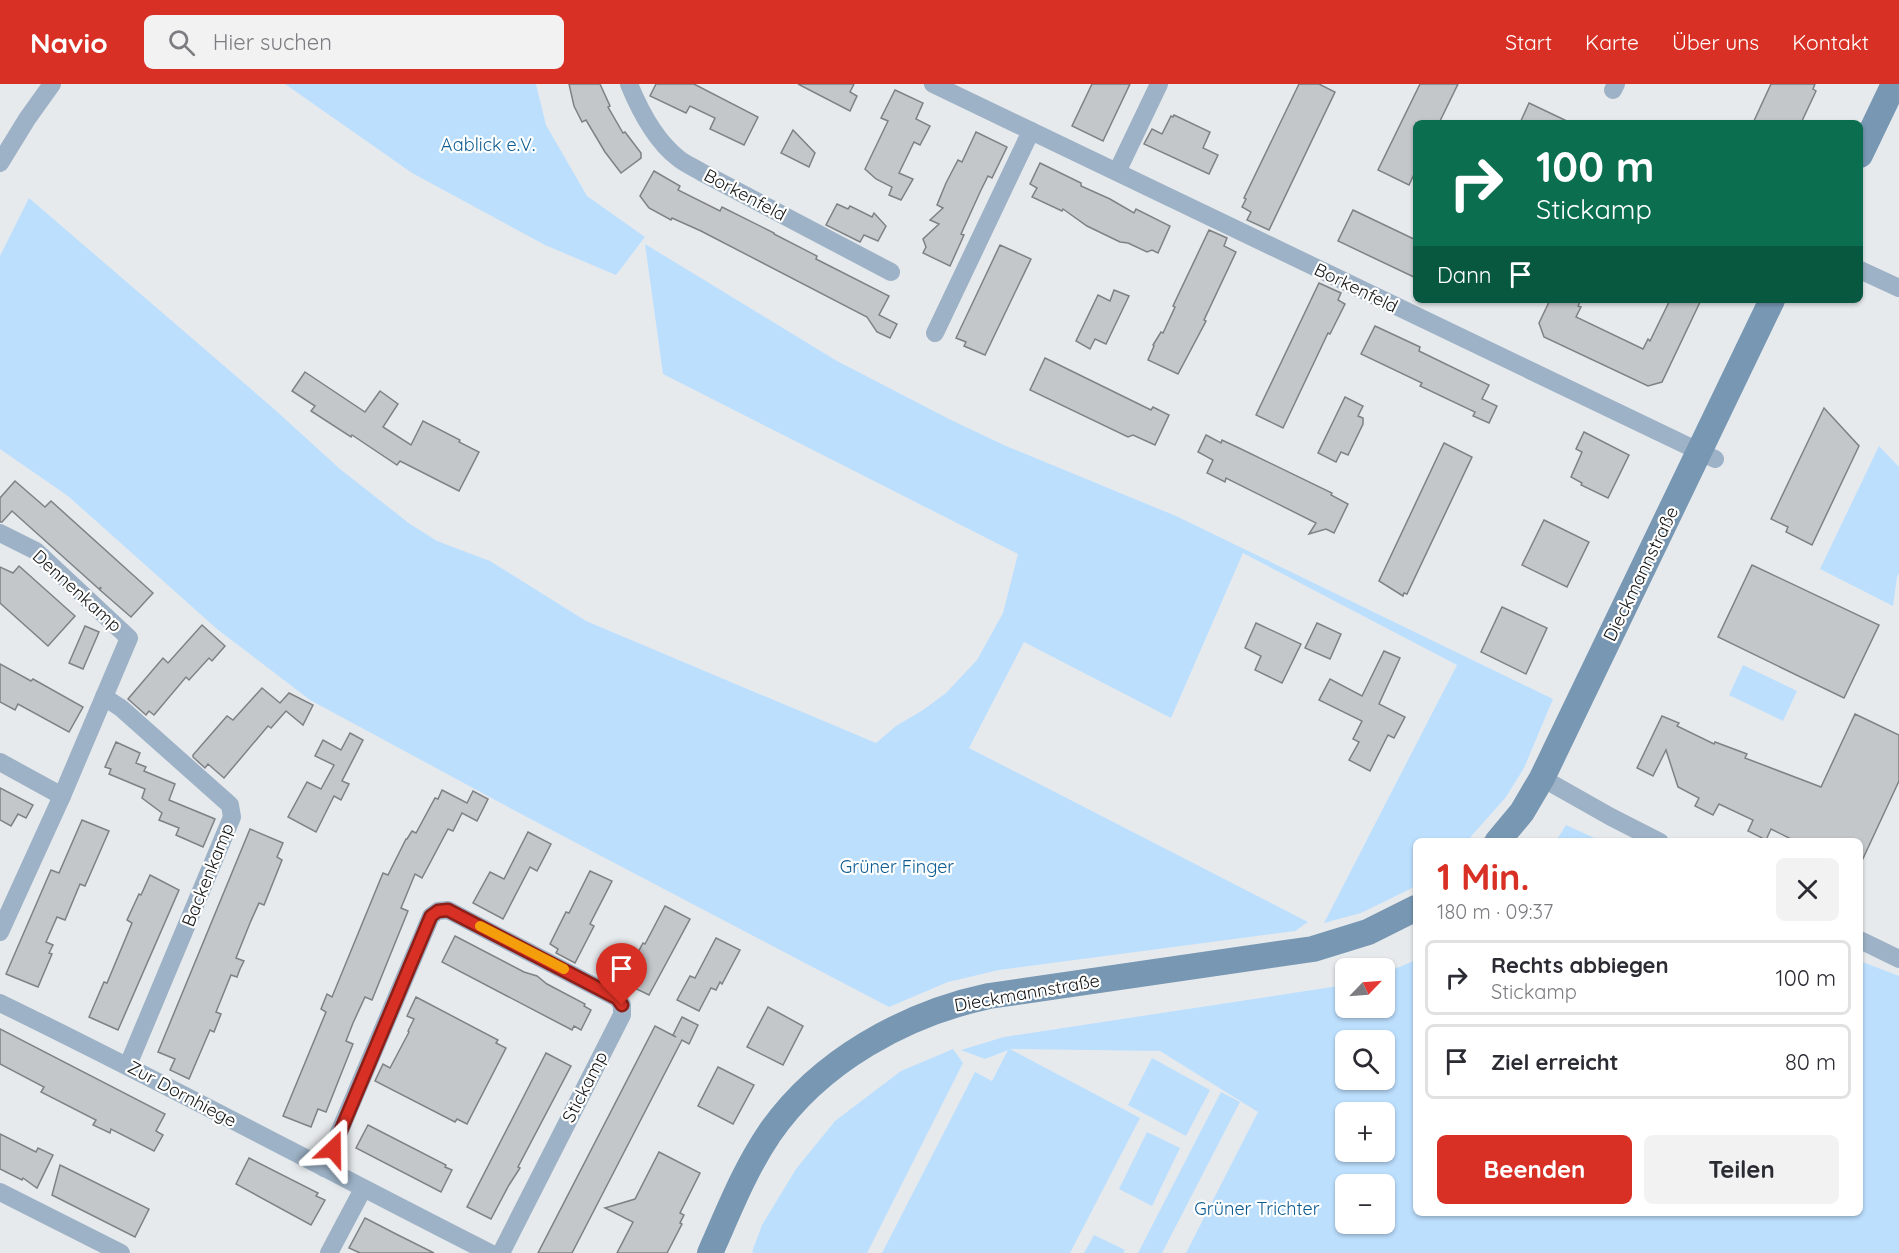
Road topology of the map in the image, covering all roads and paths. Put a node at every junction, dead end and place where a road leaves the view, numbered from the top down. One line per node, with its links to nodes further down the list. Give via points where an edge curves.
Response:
1 (52, 84): 10 (street)
2 (629, 84): 13 (street, Borkenfeld, via 657,136 678,158)
3 (933, 84): 8 (street, Borkenfeld)
4 (1159, 84): 11 (street)
5 (1875, 84): 7 (street)
6 (1894, 84): 9 (street)
7 (1858, 120)
8 (1031, 131): 11 (street, Borkenfeld); 17 (street)
9 (1863, 149)
10 (0, 163)
11 (1117, 172): 18 (street, Borkenfeld)
12 (1863, 271): 14 (street)
13 (891, 272)
14 (1899, 288)
15 (1771, 303): 18 (street, Dieckmannstraße)
16 (1789, 303): 18 (street, Dieckmannstraße)
17 (934, 333)
18 (1707, 456): 22 (street, Dieckmannstraße)
19 (0, 533): 20 (street, Dennenkamp, via 36,551 129,638)
20 (104, 697): 23 (street, Dennenkamp); 33 (street, Backenkamp, via 230,805 232,818)
21 (0, 762): 23 (street)
22 (1550, 783): 24 (street, Dieckmannstraße); 25 (street, Dieckmannstraße, via 1549,803); 26 (street)
23 (62, 796): 29 (street, Dennenkamp)
24 (1500, 838)
25 (1523, 838)
26 (1652, 838)
27 (1413, 910): 41 (street, Dieckmannstraße, via 1368,932 1313,950 989,996 902,1025 845,1059 817,1082 770,1132)
28 (1413, 929): 42 (street, Dieckmannstraße, via 1324,964 995,1012 919,1035 862,1067 801,1121 764,1172)
29 (0, 932)
30 (1863, 941): 31 (street)
31 (1899, 959)
32 (0, 1002): 33 (street, Zur Dornhiege)
33 (129, 1065): 34 (street, Zur Dornhiege)
34 (324, 1168): 35 (street, Zur Dornhiege); 40 (street, Stickamp, via 431,916 448,910 617,998 622,1005 622,1015)
35 (363, 1189): 38 (street); 39 (street, Zur Dornhiege)
36 (0, 1192): 37 (street)
37 (121, 1253)
38 (329, 1253)
39 (490, 1253)
40 (501, 1253)
41 (710, 1253)
42 (727, 1253)

